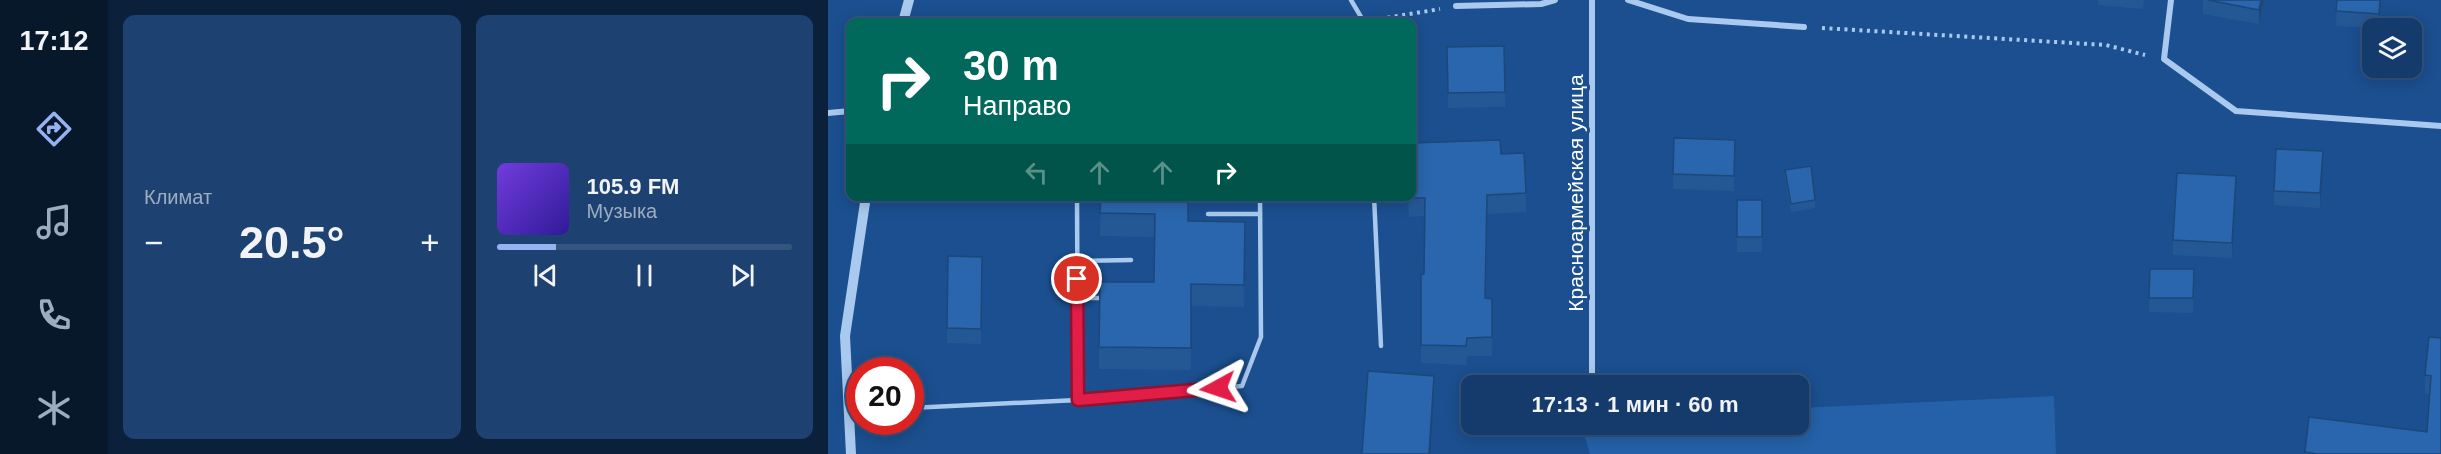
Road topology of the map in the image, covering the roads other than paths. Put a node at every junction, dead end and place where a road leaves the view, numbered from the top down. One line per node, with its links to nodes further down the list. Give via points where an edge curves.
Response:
1 (909, 0): 8 (street)
2 (1351, 0): 9 (lane)
3 (1555, 0): 7 (street, via 1541,4)
4 (1592, 0): 26 (street, Красноармейская улица)
5 (1628, 0): 10 (street, via 1688,18)
6 (2171, 0): 13 (street, via 2164,59 2236,111)
7 (1456, 6)
8 (904, 18)
9 (1362, 18)
10 (1804, 27)
11 (846, 111): 12 (street)
12 (828, 113)
13 (2441, 126)
14 (865, 201): 25 (street, via 845,336)
15 (1077, 201): 21 (lane)
16 (1260, 201): 19 (lane)
17 (1374, 201): 24 (lane)
18 (1208, 214): 19 (lane)
19 (1260, 214): 27 (lane, via 1261,337 1242,386)
20 (1131, 260): 21 (lane)
21 (1077, 261): 22 (lane)
22 (1077, 298): 23 (lane); 27 (lane)
23 (1108, 298)
24 (1381, 346)
25 (848, 357)
26 (1592, 375)
27 (1078, 400): 28 (lane)
28 (924, 407)
29 (852, 435): 30 (street)
30 (851, 454)

